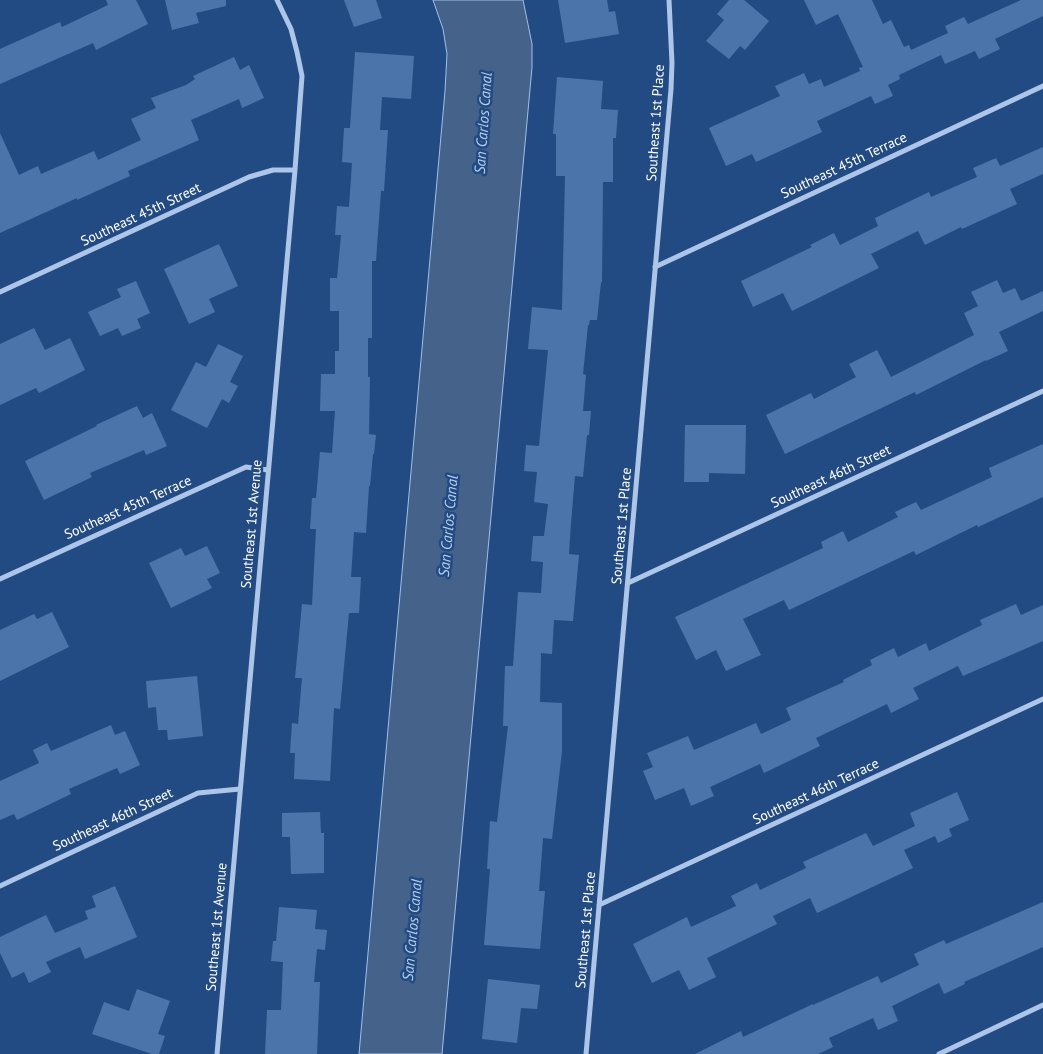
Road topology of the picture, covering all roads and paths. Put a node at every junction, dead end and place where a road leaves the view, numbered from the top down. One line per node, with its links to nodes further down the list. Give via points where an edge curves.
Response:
1 (277, 0): 4 (street, Southeast 1st Avenue, via 290,30 302,76)
2 (669, 0): 5 (street, Southeast 1st Place, via 672,63)
3 (1043, 86): 5 (street, Southeast 45th Terrace)
4 (295, 170): 6 (street, Southeast 45th Street, via 273,170 249,177); 8 (street, Southeast 1st Avenue)
5 (655, 267): 10 (street, Southeast 1st Place)
6 (0, 292)
7 (1043, 391): 10 (street, Southeast 46th Street)
8 (268, 470): 9 (street, Southeast 45th Terrace, via 246,467); 12 (street, Southeast 1st Avenue)
9 (0, 579)
10 (628, 583): 14 (street, Southeast 1st Place)
11 (1043, 699): 14 (street, Southeast 46th Terrace)
12 (240, 790): 13 (street, Southeast 46th Street, via 198,792); 16 (street, Southeast 1st Avenue)
13 (0, 886)
14 (599, 905): 17 (street, Southeast 1st Place)
15 (1043, 1006): 18 (street)
16 (217, 1054)
17 (586, 1054)
18 (938, 1054)

